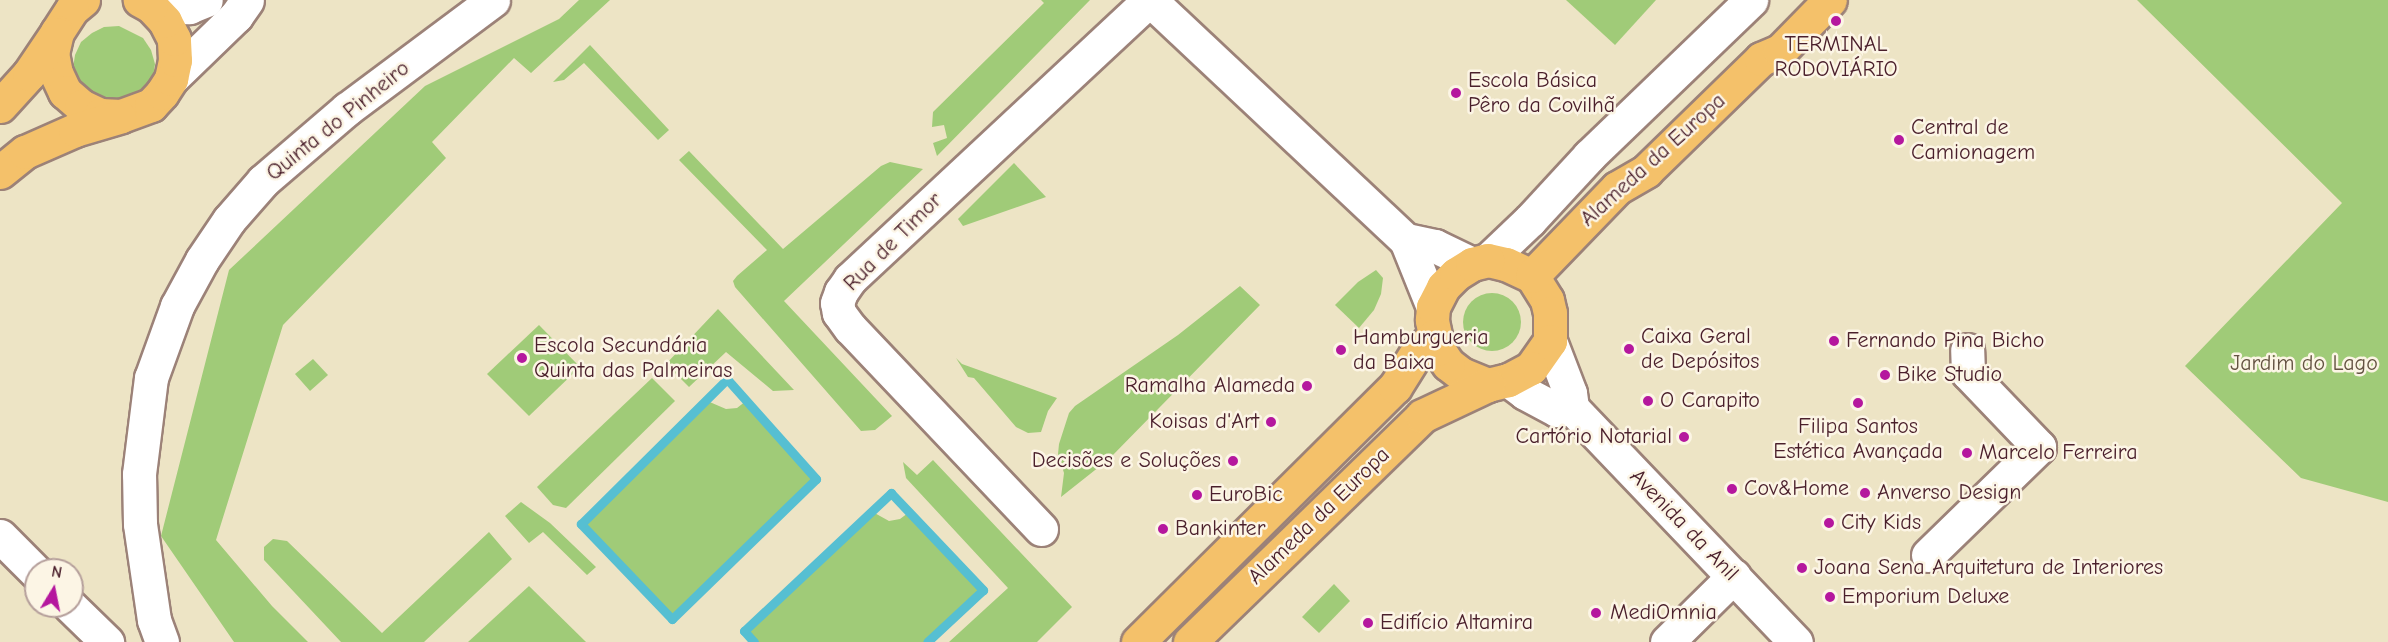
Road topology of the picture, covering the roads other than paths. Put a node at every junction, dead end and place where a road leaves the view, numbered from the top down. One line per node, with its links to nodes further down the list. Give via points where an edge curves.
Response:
1 (206, 0): 7 (street, via 189,7)
2 (247, 0): 9 (street, via 236,16)
3 (493, 0): 28 (street, Quinta do Pinheiro, via 347,109 263,182 208,250 177,306 151,378 139,474 140,524 154,620)
4 (1150, 0): 13 (street); 21 (street, Rua de Timor, via 850,279 837,303 850,328)
5 (1751, 0): 14 (street, via 1589,156 1530,220)
6 (1830, 0): 15 (main road, Alameda da Europa, via 1780,51 1761,59 1646,171 1617,188)
7 (146, 3): 9 (main road, via 165,21 174,39)
8 (71, 10): 10 (main road, via 29,74); 11 (main road, via 52,52 56,74 65,92 81,106 100,115)
9 (171, 79): 11 (main road, via 151,105)
10 (0, 106)
11 (121, 116): 12 (main road, via 75,130 25,152)
12 (0, 172)
13 (1406, 240): 14 (street); 16 (street)
14 (1480, 262): 15 (main road, via 1506,264); 16 (main road, via 1456,274 1443,287)
15 (1532, 276): 17 (main road, via 1551,313)
16 (1433, 321): 19 (main road, via 1438,349 1449,364 1461,374); 29 (main road, Alameda da Europa, via 1395,387)
17 (1550, 341): 19 (main road, via 1531,368); 20 (street, Avenida da Anil)
18 (1967, 350): 23 (street, via 1968,373 2039,447)
19 (1498, 382): 20 (street, via 1557,410); 30 (main road, Alameda da Europa, via 1422,416)
20 (1572, 408): 25 (street, Avenida da Anil)
21 (1041, 529)
22 (0, 536): 24 (street)
23 (1928, 555)
24 (24, 560)
25 (1734, 576): 31 (street); 32 (street, Avenida da Anil)
26 (82, 618): 27 (street)
27 (106, 642)
28 (162, 642)
29 (1138, 642)
30 (1190, 642)
31 (1667, 642)
32 (1796, 642)

